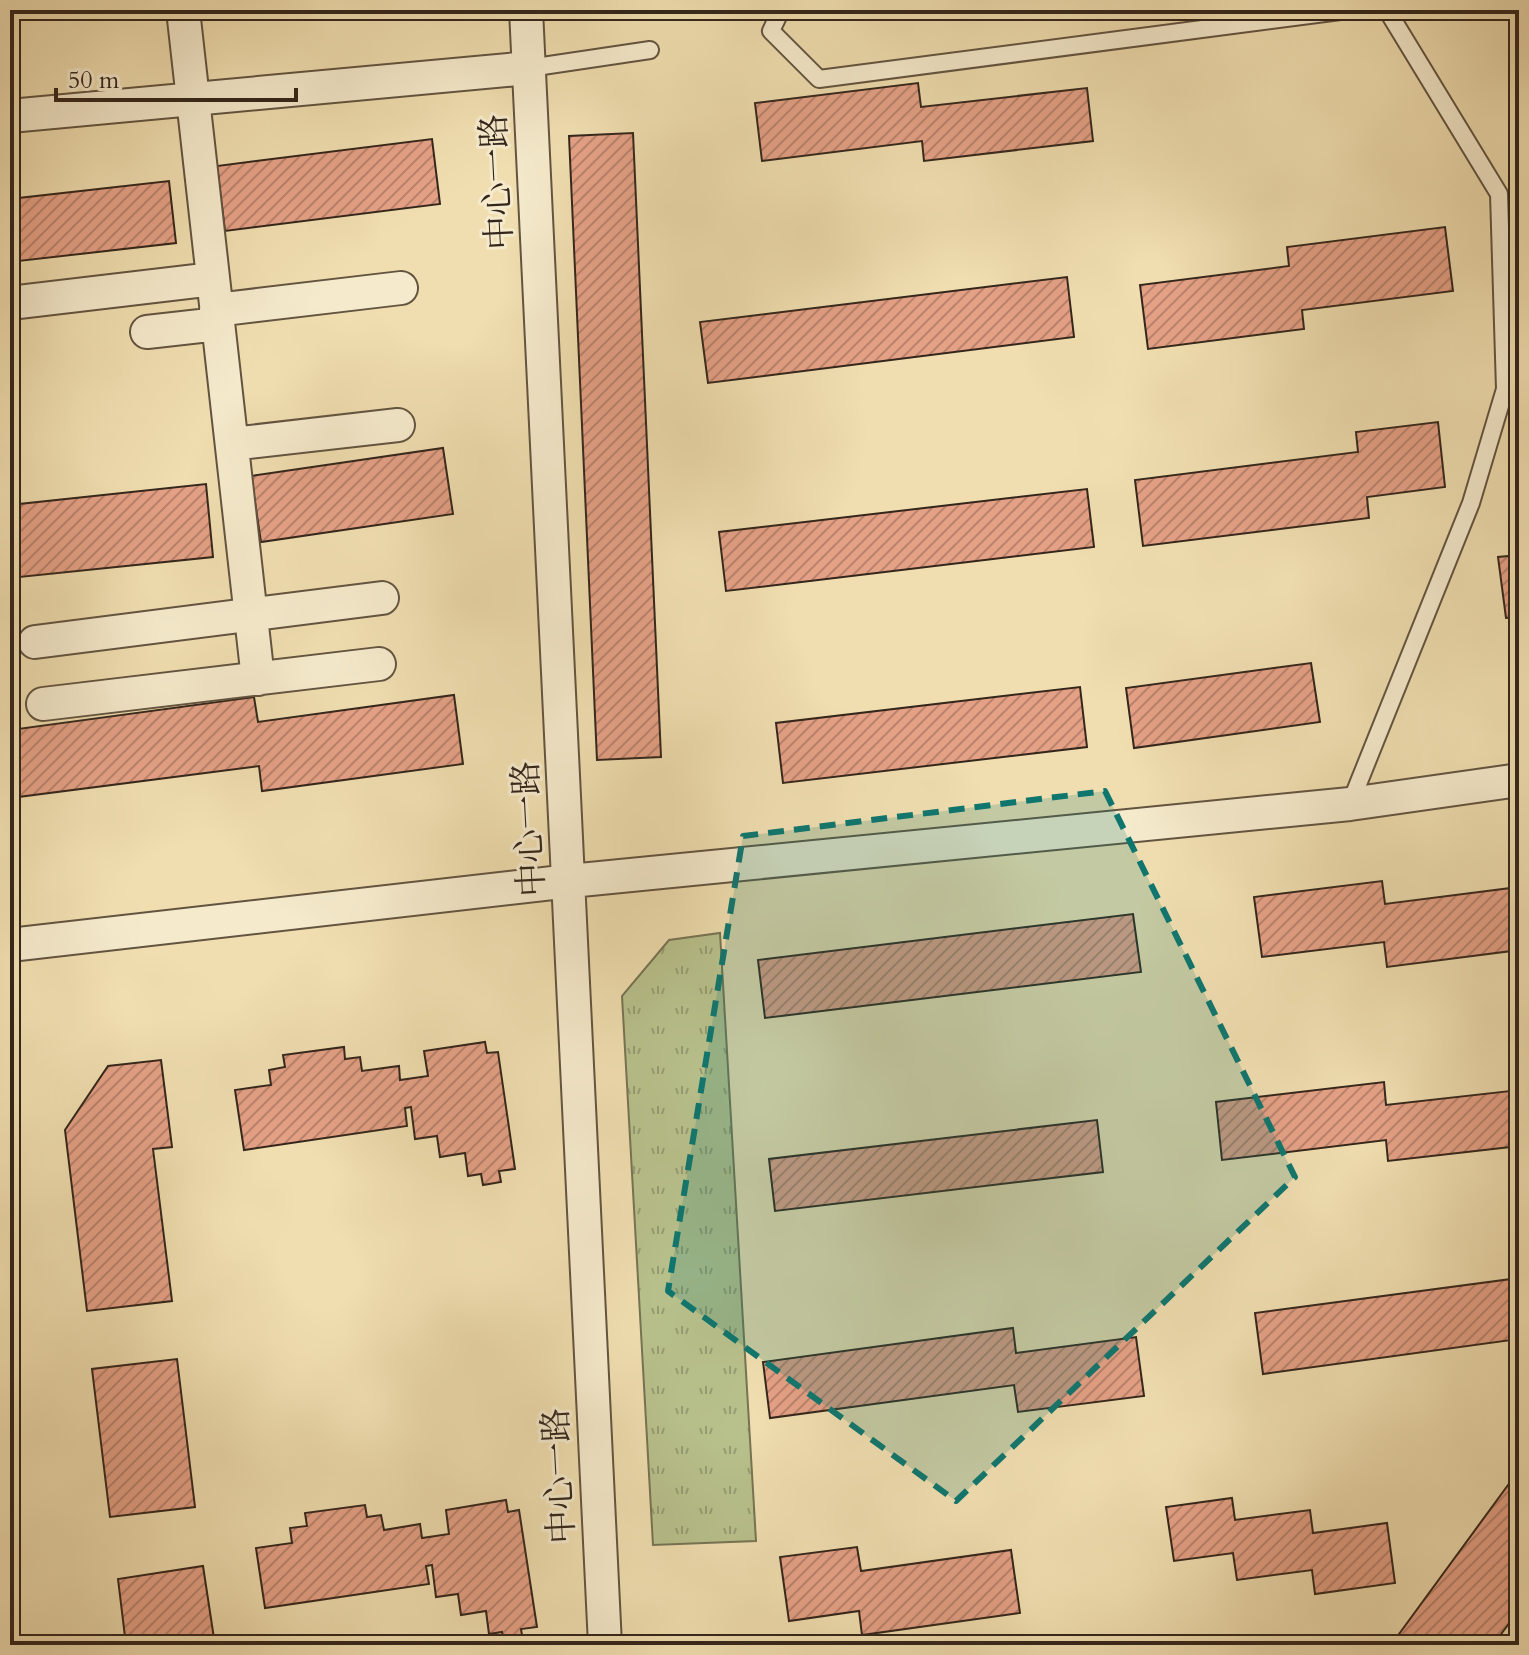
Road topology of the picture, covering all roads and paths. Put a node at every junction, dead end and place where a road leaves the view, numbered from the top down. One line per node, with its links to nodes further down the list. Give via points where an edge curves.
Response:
1 (183, 10): 8 (street)
2 (526, 10): 7 (street, 中心一路)
3 (781, 10): 4 (lane, via 771,31 819,79)
4 (1348, 10)
5 (1387, 10): 23 (lane, via 1499,194 1505,389 1471,503)
6 (650, 50): 7 (lane)
7 (529, 68): 8 (street); 24 (street, 中心一路)
8 (192, 99): 9 (street); 12 (street)
9 (10, 116)
10 (401, 288): 12 (street)
11 (10, 303): 12 (street)
12 (216, 304): 13 (street); 15 (street)
13 (147, 332)
14 (398, 425): 15 (street)
15 (232, 444): 17 (street)
16 (382, 598): 17 (street)
17 (251, 615): 18 (street); 20 (street)
18 (35, 642)
19 (379, 664): 20 (street)
20 (258, 679): 21 (street)
21 (43, 704)
22 (1519, 780): 23 (street)
23 (1350, 804): 24 (street)
24 (570, 881): 25 (street); 26 (street, 中心一路)
25 (10, 945)
26 (605, 1645)

